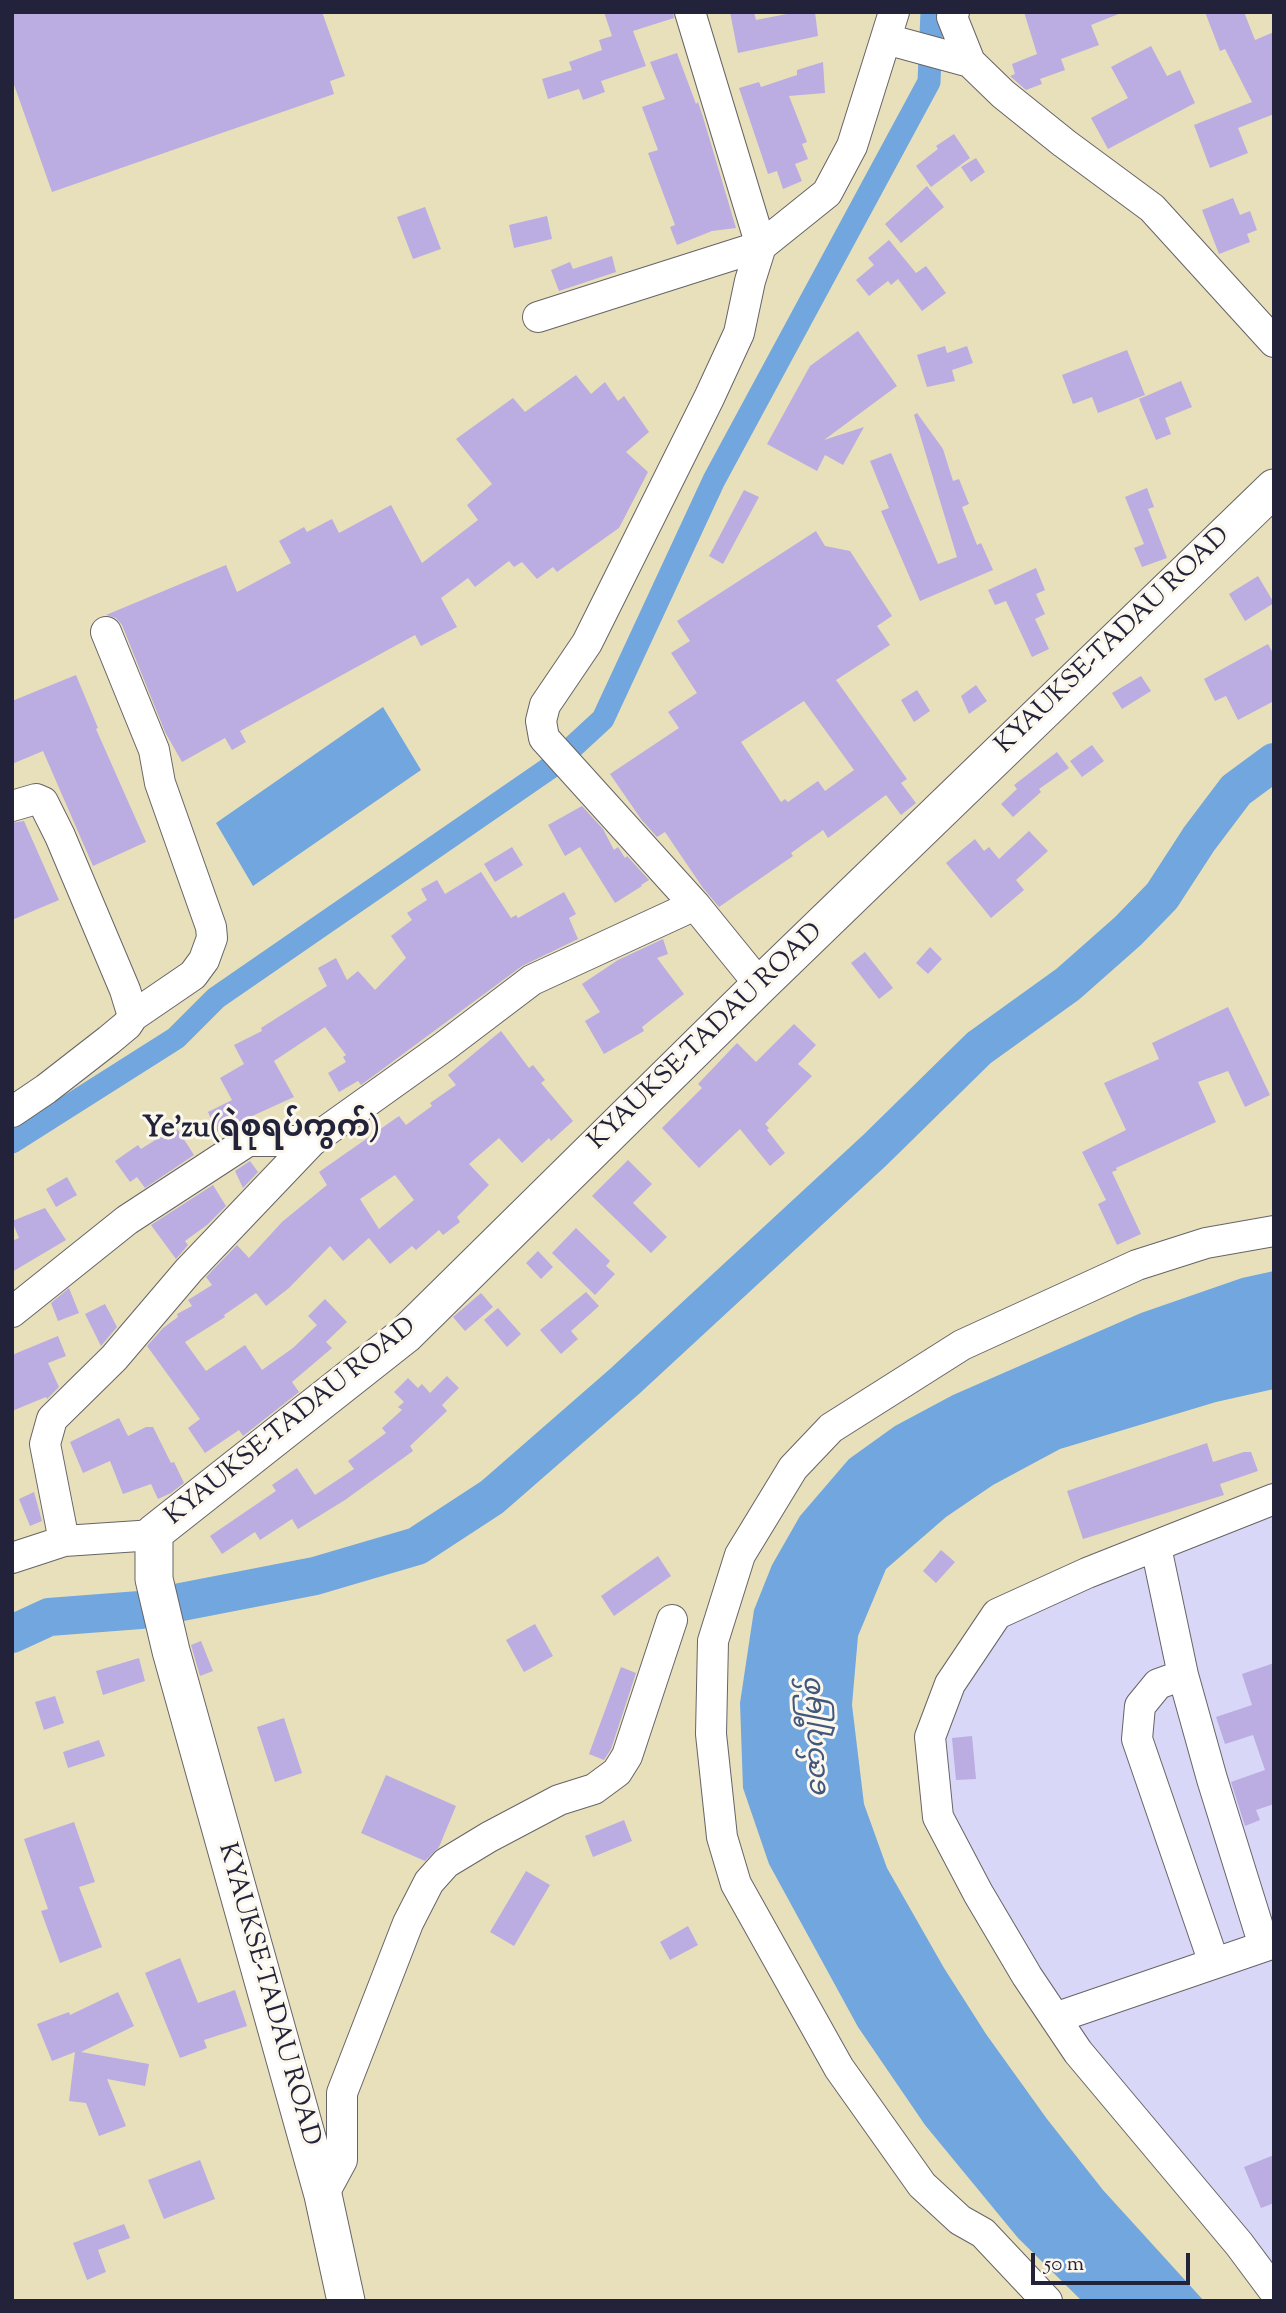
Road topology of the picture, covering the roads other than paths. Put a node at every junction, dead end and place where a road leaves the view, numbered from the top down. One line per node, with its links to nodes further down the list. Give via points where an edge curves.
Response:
1 (690, 12): 5 (street)
2 (954, 12): 4 (street, via 952,18)
3 (890, 26): 4 (street); 5 (street, via 852,146 827,193)
4 (970, 62): 7 (street, via 1064,143 1153,208)
5 (761, 246): 6 (street); 11 (street, via 739,333 709,398 587,643 545,705 541,721 544,738)
6 (538, 317)
7 (1274, 342)
8 (1274, 488): 12 (main road, KYAUKSE-TADAU ROAD)
9 (106, 632): 13 (street, via 153,750 212,938 193,975)
10 (12, 806): 13 (street, via 36,799 43,802)
11 (695, 905): 12 (street); 15 (street, via 532,980)
12 (760, 985): 19 (main road, KYAUKSE-TADAU ROAD, via 405,1335)
13 (133, 1016): 14 (street, via 109,1040)
14 (12, 1112)
15 (312, 1141): 17 (street, via 248,1141 127,1220); 20 (street, via 189,1270 114,1358 52,1419 45,1444)
16 (1274, 1231): 31 (street, via 1206,1243 1137,1265 962,1345 831,1428 793,1468 740,1555 713,1641 711,1734 722,1837 736,1884 839,2067 922,2185 960,2220 983,2233)
17 (12, 1312)
18 (1274, 1499): 21 (street)
19 (154, 1535): 20 (street); 28 (main road, KYAUKSE-TADAU ROAD, via 154,1579 171,1651)
20 (64, 1541): 22 (street)
21 (1156, 1548): 24 (street); 27 (street, via 997,1614 950,1684 930,1737 938,1818)
22 (12, 1559)
23 (672, 1620): 28 (street, via 627,1756 617,1772 594,1789 559,1800 446,1863 429,1882 408,1923 342,2093 342,2160)
24 (1183, 1675): 25 (street, via 1212,1779); 26 (street, via 1158,1684 1140,1706 1137,1740)
25 (1269, 1945): 26 (street)
26 (1214, 1963): 27 (street)
27 (1055, 2018): 29 (street)
28 (323, 2195): 30 (main road, KYAUKSE-TADAU ROAD)
29 (1274, 2291)
30 (346, 2301)
31 (1047, 2301)

